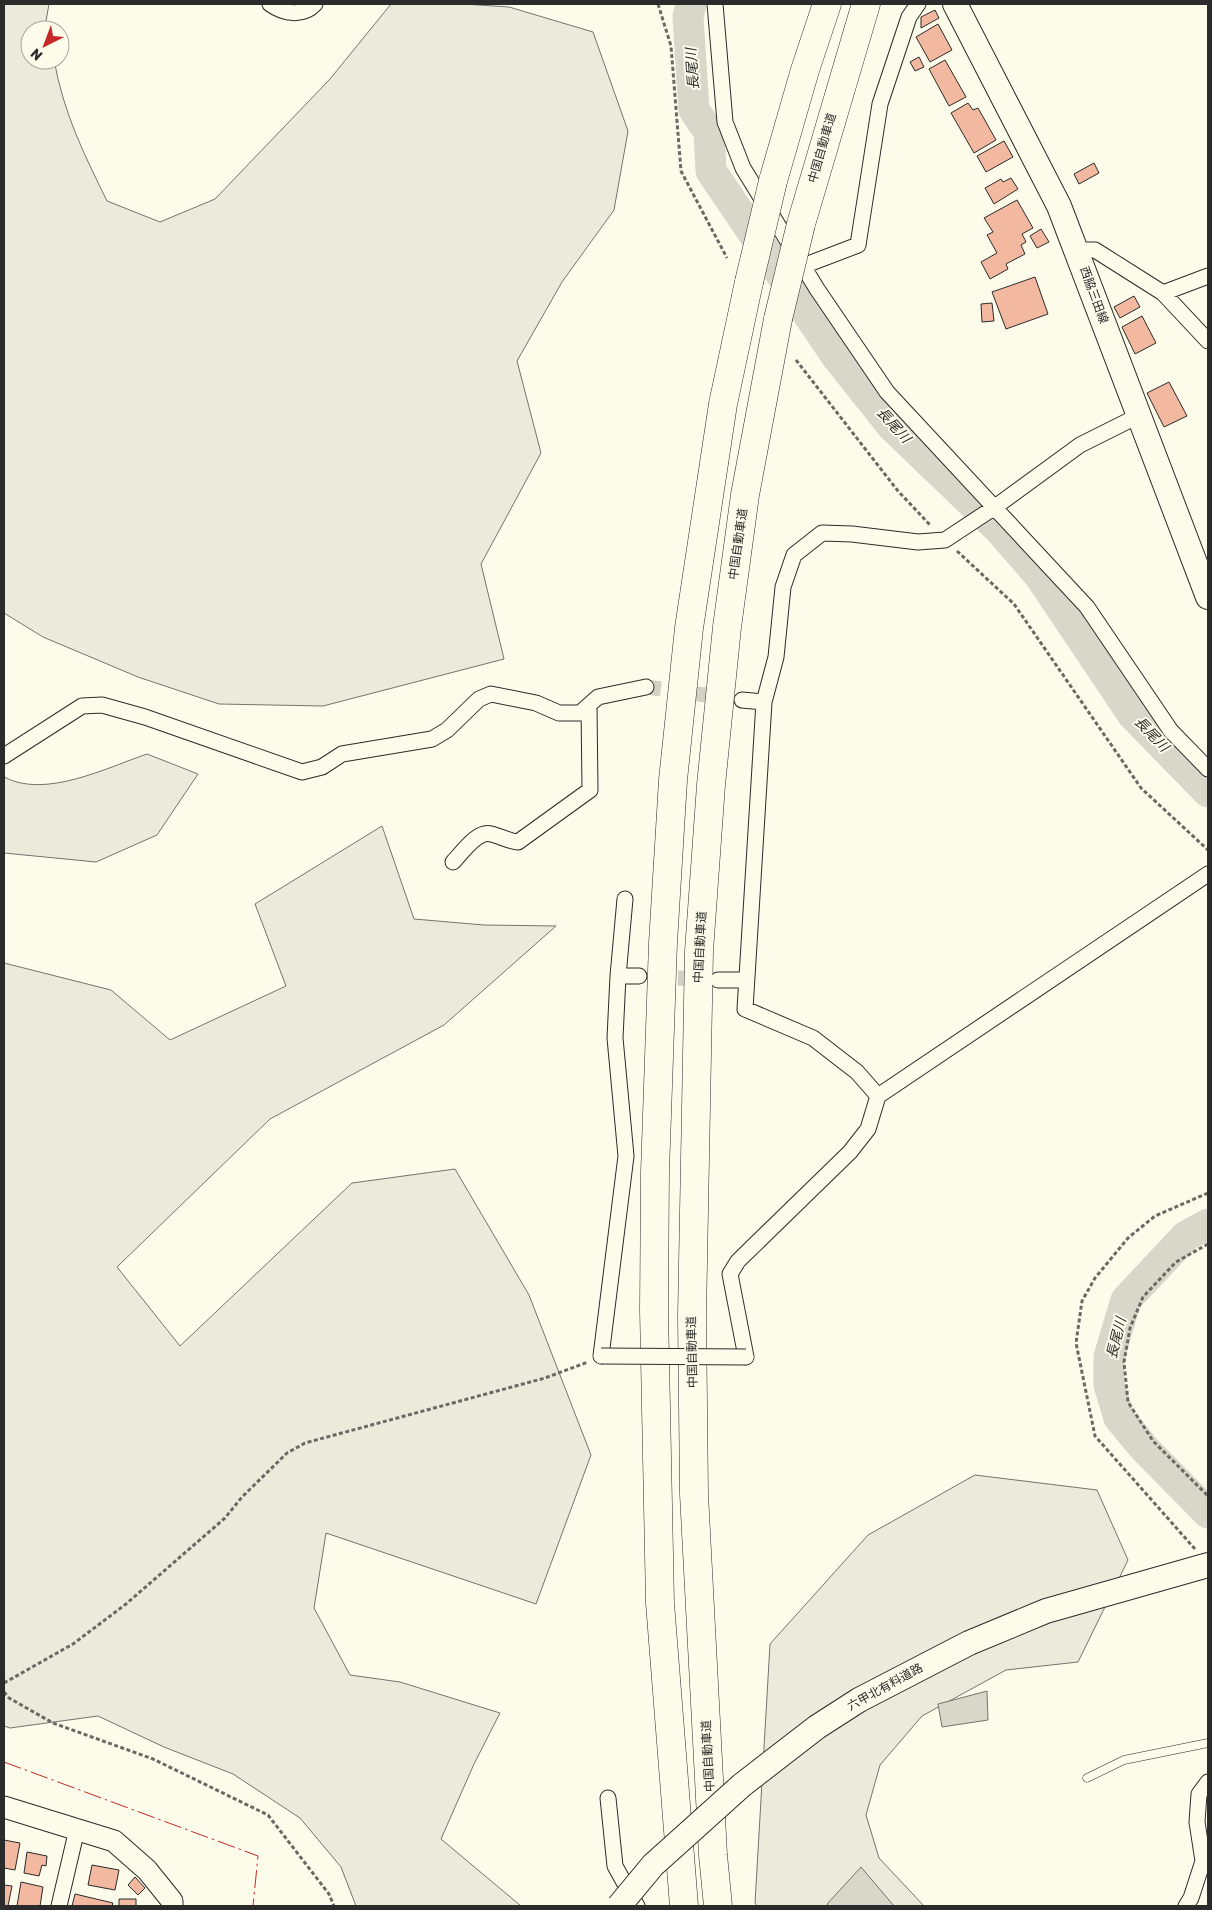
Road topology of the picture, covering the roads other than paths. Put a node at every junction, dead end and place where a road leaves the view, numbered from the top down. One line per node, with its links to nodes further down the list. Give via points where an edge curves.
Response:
1 (270, 4): 2 (street, via 294,13 310,10)
2 (315, 4)
3 (715, 4): 9 (street, via 725,122 743,168)
4 (827, 4): 41 (highway, bridge, via 773,182 723,404 689,628 673,780 662,943 654,1310 660,1603)
5 (866, 4): 42 (highway, 中国自動車道, bridge, via 801,224 778,319 745,495 727,627 698,951 692,1297 694,1494)
6 (918, 4): 9 (street, via 909,17 880,104 858,245)
7 (955, 4): 8 (main road, 西脇三田線, via 1059,206)
8 (1078, 250): 11 (street, via 1095,250); 13 (main road, 西脇三田線)
9 (803, 266): 14 (street, via 887,392)
10 (1208, 276): 11 (street)
11 (1163, 293): 12 (street)
12 (1208, 342)
13 (1138, 416): 14 (street, via 1080,445); 15 (main road, 西脇三田線)
14 (995, 507): 18 (street, via 945,540 918,542 822,533 794,555 783,587 776,657); 21 (street, via 1087,607 1171,731)
15 (1208, 597)
16 (646, 687): 19 (street, via 598,697)
17 (742, 700): 18 (street)
18 (764, 702): 28 (street)
19 (589, 705): 20 (street, via 580,713 559,713 536,703 491,694 479,699 447,730 432,739 342,754 322,767 302,772 144,717 102,705 82,706); 22 (street, via 590,790 518,842 482,834)
20 (4, 756)
21 (1208, 769)
22 (453, 862)
23 (1208, 874): 29 (street)
24 (625, 899): 25 (street)
25 (618, 976): 26 (street); 29 (street, bridge, via 615,1038 626,1156 601,1356 746,1357 730,1274 738,1261 850,1152 868,1129)
26 (639, 976)
27 (718, 980): 28 (street)
28 (746, 980): 29 (street, via 744,1009 813,1038 857,1072)
29 (878, 1096)
30 (1205, 1560): 39 (main road, 六甲北有料道路, bridge, via 1046,1611 968,1643 859,1700 817,1727 742,1785 653,1865)
31 (1208, 1743): 32 (lane, via 1124,1760)
32 (1087, 1778)
33 (1208, 1782): 43 (street, via 1199,1794 1197,1822 1203,1861 1192,1898)
34 (608, 1798): 40 (street, via 615,1866)
35 (4, 1807): 36 (street)
36 (77, 1829): 37 (street); 38 (street, via 114,1841 147,1870 172,1901)
37 (59, 1906)
38 (172, 1906)
39 (619, 1906)
40 (637, 1906)
41 (684, 1906)
42 (718, 1906)
43 (1186, 1906)

